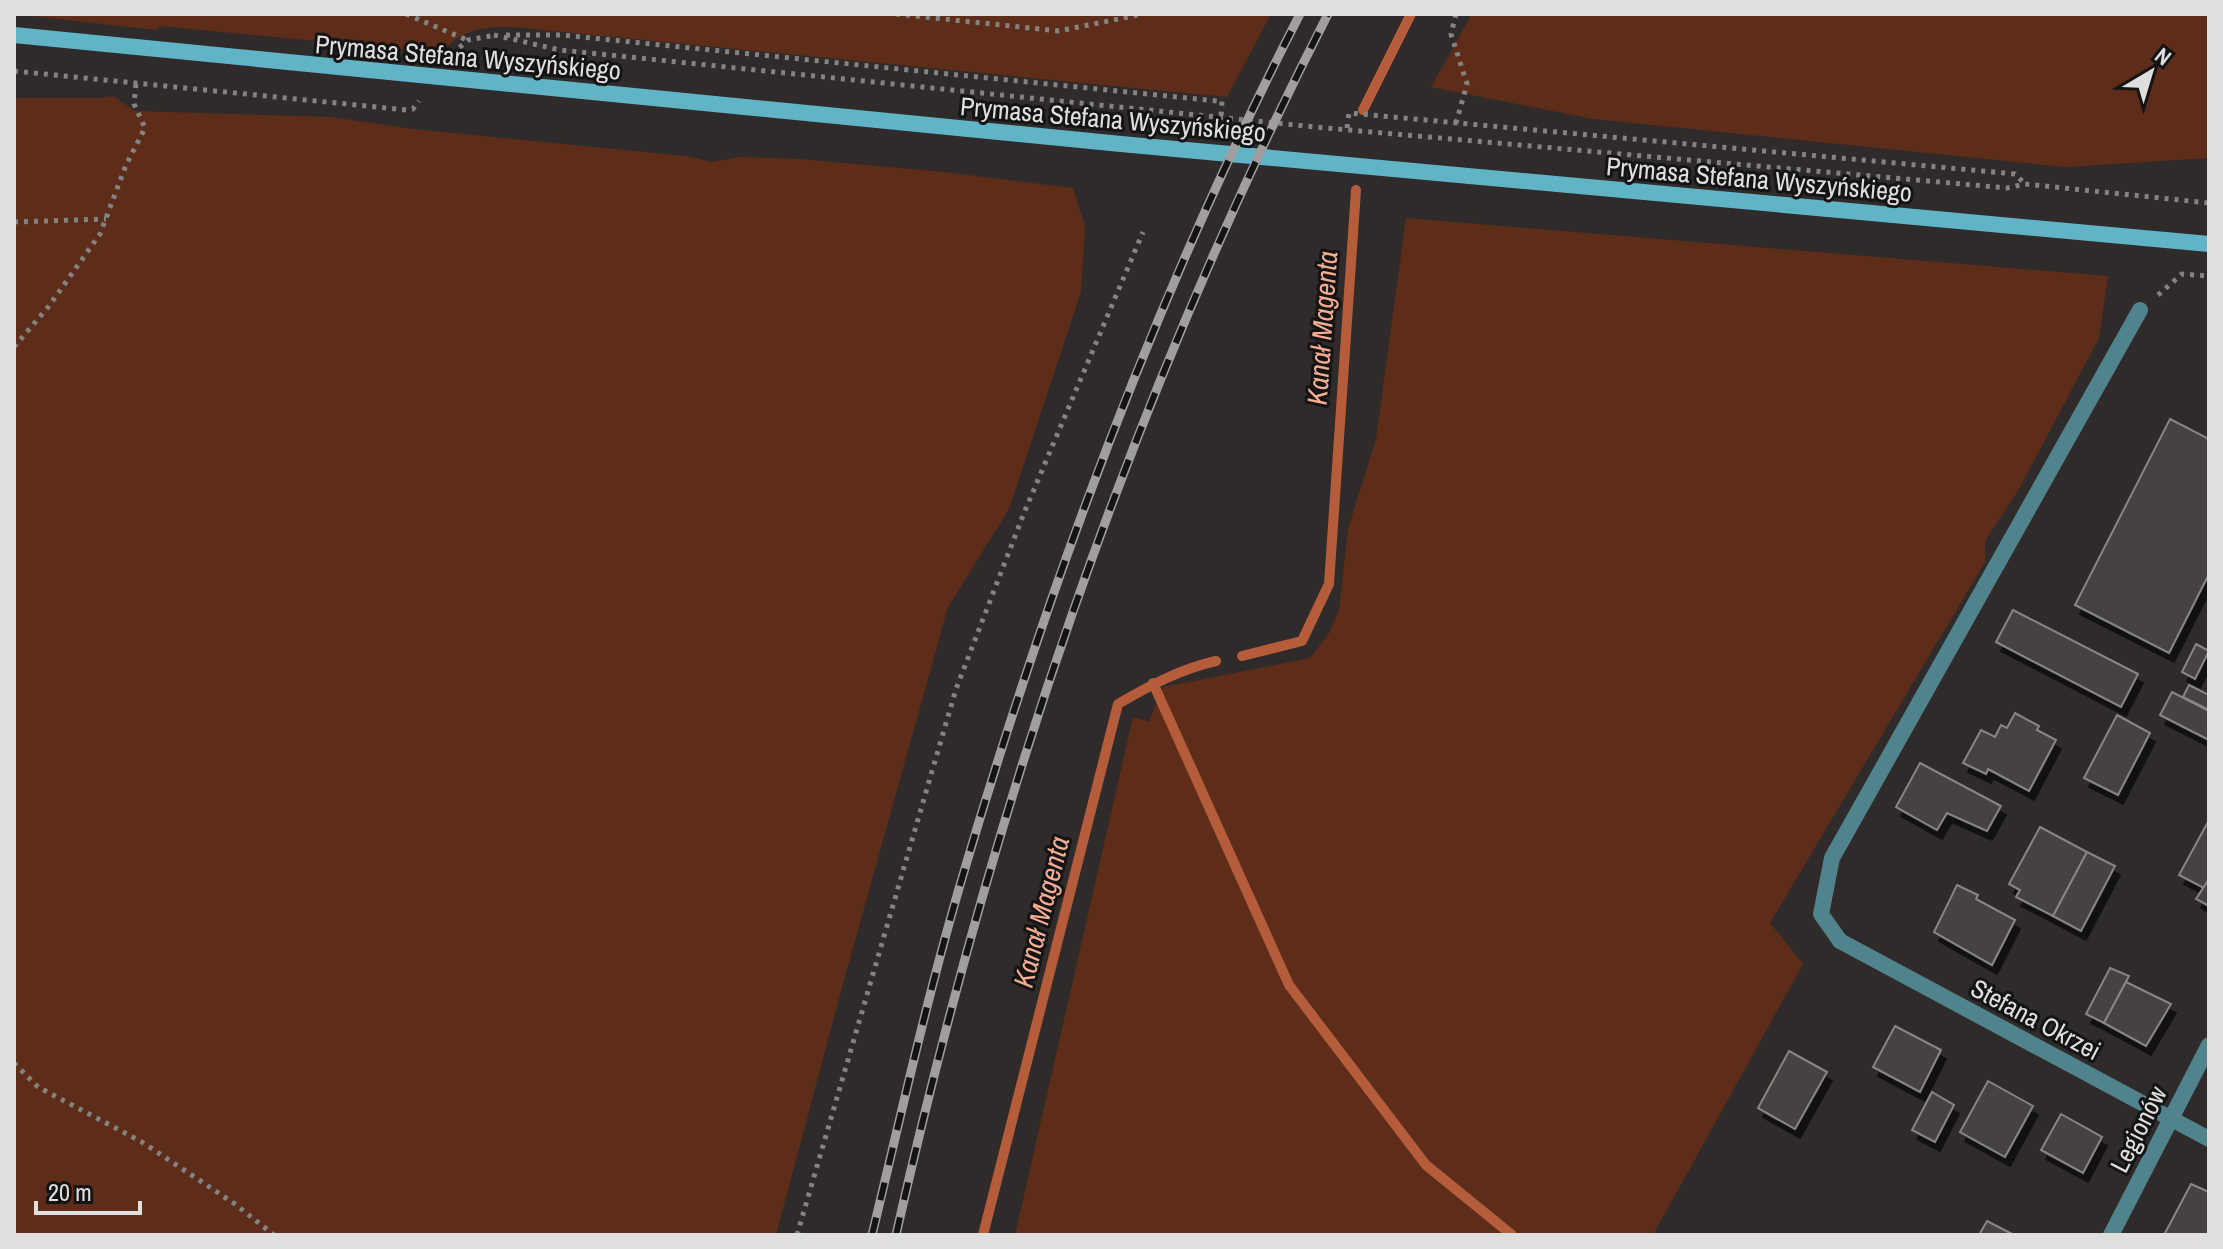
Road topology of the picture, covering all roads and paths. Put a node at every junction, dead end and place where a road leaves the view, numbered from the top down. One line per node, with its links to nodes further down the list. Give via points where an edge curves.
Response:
1 (406, 14): 7 (path)
2 (896, 14): 3 (path, via 1059,31)
3 (1143, 14)
4 (1456, 14): 13 (path, via 1451,34 1467,84)
5 (14, 35): 20 (main road, Prymasa Stefana Wyszyńskiego)
6 (494, 35): 7 (path); 12 (path, via 560,50); 12 (path, via 562,35 1222,101)
7 (468, 40): 8 (path)
8 (452, 54)
9 (14, 71): 10 (path)
10 (136, 83): 11 (path, via 407,110); 17 (path, via 134,104 145,128)
11 (419, 100)
12 (1221, 117): 14 (path)
13 (1456, 123): 14 (path, via 1349,113); 15 (path, via 2015,174)
14 (1347, 128): 15 (path, via 2007,188)
15 (2025, 184): 16 (path)
16 (2209, 203)
17 (106, 219): 18 (path); 24 (path, via 49,306)
18 (14, 222)
19 (1143, 232): 30 (path, via 956,689)
20 (2209, 244)
21 (2182, 274): 22 (path)
22 (2209, 276)
23 (2140, 310): 27 (street, Stefana Okrzei, via 1832,858 1821,914 1840,941)
24 (14, 347)
25 (2209, 1045): 27 (street, Legionów)
26 (14, 1063): 29 (path, via 38,1087 142,1142)
27 (2170, 1118): 28 (street, Stefana Okrzei); 31 (street, Legionów)
28 (2209, 1139)
29 (274, 1235)
30 (797, 1235)
31 (2111, 1235)

